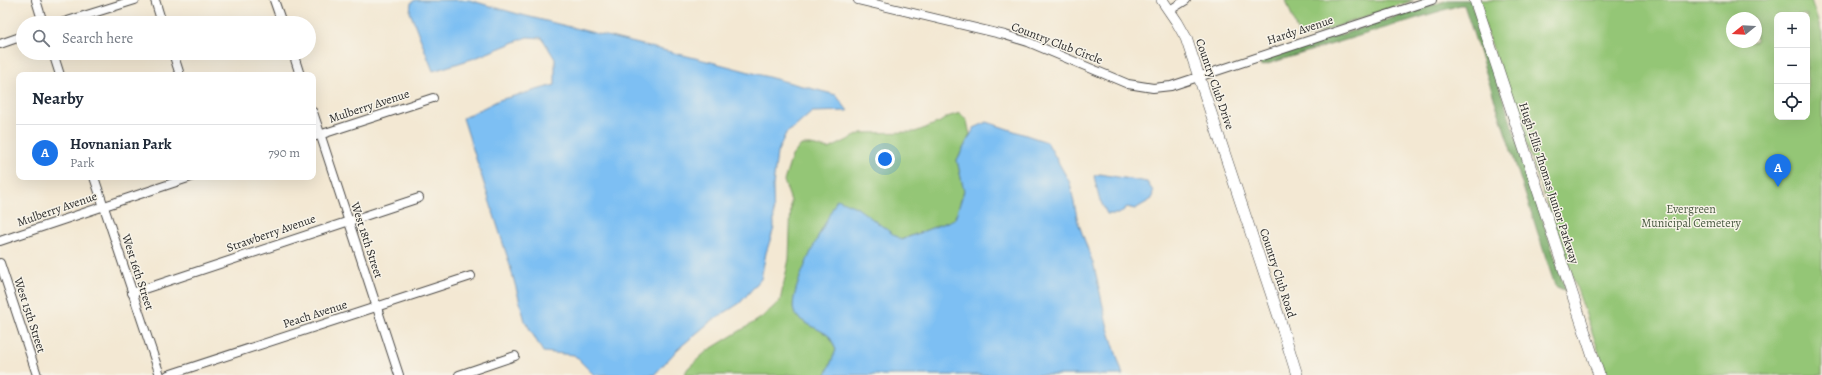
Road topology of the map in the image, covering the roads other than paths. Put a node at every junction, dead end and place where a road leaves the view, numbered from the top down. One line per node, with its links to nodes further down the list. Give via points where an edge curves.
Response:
1 (36, 0): 11 (street)
2 (135, 0): 12 (street)
3 (155, 0): 13 (street)
4 (274, 0): 14 (street)
5 (858, 0): 23 (street, Country Club Circle, via 1006,35 1128,84 1152,88 1171,86)
6 (1162, 0): 10 (street, Country Club Drive)
7 (1186, 0): 10 (street)
8 (1432, 0): 23 (street, Hardy Avenue)
9 (1475, 0): 44 (street, Hugh Ellis Thomas Junior Parkway)
10 (1170, 10): 23 (street, Country Club Drive, via 1186,38)
11 (41, 16)
12 (84, 16)
13 (160, 16)
14 (280, 16)
15 (16, 38): 16 (street)
16 (0, 44)
17 (55, 60): 20 (street)
18 (175, 60): 21 (street)
19 (295, 60): 22 (street)
20 (59, 72)
21 (179, 72)
22 (299, 72)
23 (1199, 76): 28 (street, Country Club Drive)
24 (433, 98): 25 (street, Mulberry Avenue)
25 (317, 136): 31 (street, West 18th Street)
26 (95, 180): 30 (street, West 16th Street)
27 (182, 180): 30 (street, Mulberry Avenue)
28 (1234, 180): 43 (street, Country Club Road)
29 (418, 198): 31 (street, Strawberry Avenue)
30 (103, 206): 32 (street, Mulberry Avenue); 35 (street, West 16th Street)
31 (348, 220): 35 (street, Strawberry Avenue); 36 (street, West 18th Street)
32 (0, 241)
33 (0, 263): 38 (street, West 15th Street)
34 (471, 276): 36 (street, Peach Avenue)
35 (132, 293): 39 (street, West 16th Street)
36 (376, 306): 40 (street, Peach Avenue); 41 (street, West 18th Street)
37 (515, 356): 42 (street)
38 (37, 375)
39 (160, 375)
40 (168, 375)
41 (398, 375)
42 (459, 375)
43 (1297, 375)
44 (1599, 375)

